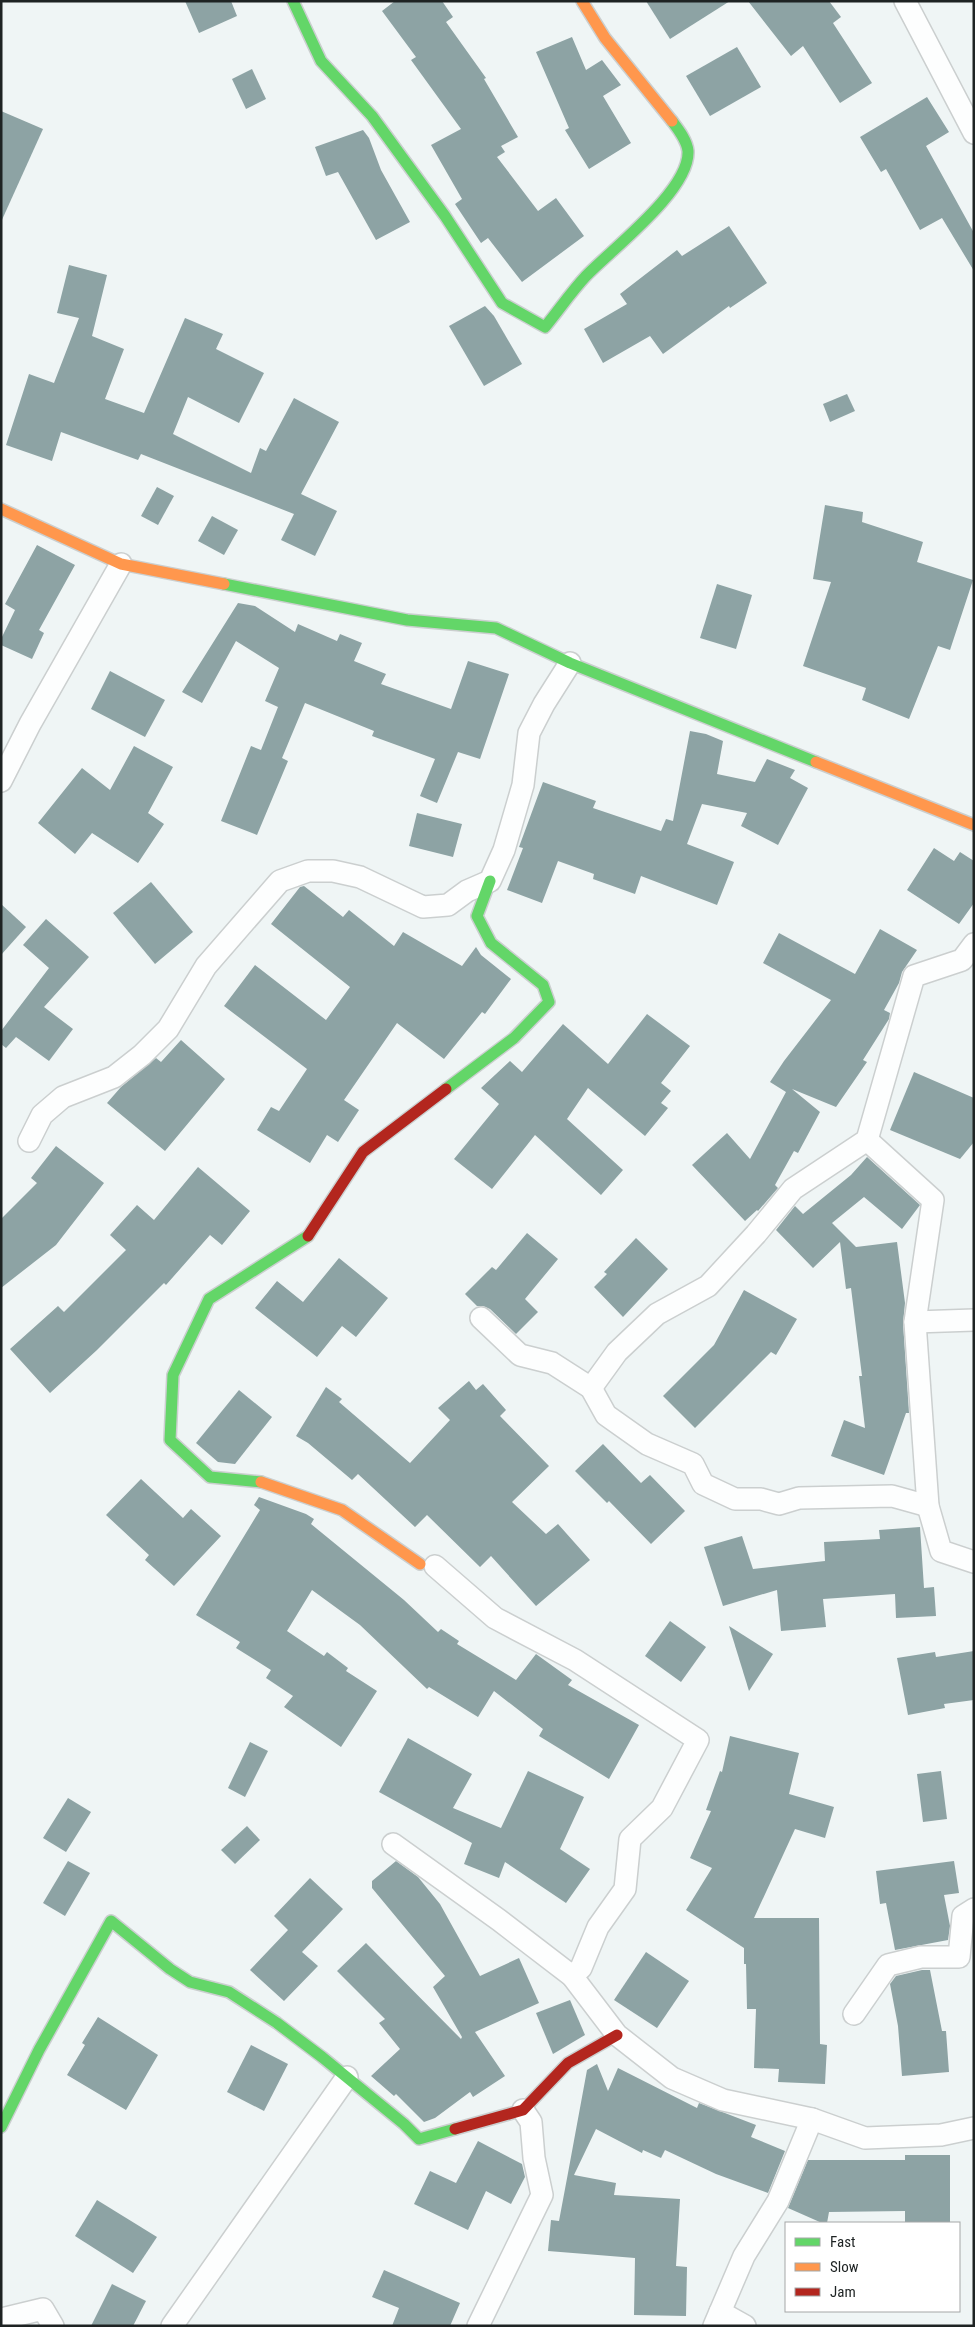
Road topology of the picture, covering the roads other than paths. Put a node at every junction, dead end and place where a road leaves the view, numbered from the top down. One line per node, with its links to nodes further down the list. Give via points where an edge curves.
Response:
1 (293, 1): 2 (street, via 321,61 372,116 445,216 502,303 545,327 585,277 669,196 689,152 682,134 608,42)
2 (582, 1)
3 (905, 1): 4 (street)
4 (974, 133)
5 (1, 509): 6 (street)
6 (121, 564): 7 (street, via 407,620 496,628); 8 (street)
7 (570, 663): 9 (street); 10 (street, via 529,734 523,785 504,850)
8 (1, 781)
9 (974, 825)
10 (490, 881): 13 (street, via 467,891 448,905 423,908 360,877 334,871 308,871 280,881 206,966 168,1029 114,1077 63,1097 42,1115); 20 (street, via 477,916 491,943 543,985 549,1002 514,1038 362,1152 307,1238 209,1299 173,1375 170,1440 210,1477 263,1482 342,1510)
11 (974, 944): 12 (street, via 962,960 914,976)
12 (868, 1140): 16 (street, via 933,1200); 17 (street, via 793,1189 708,1286 657,1314 617,1352)
13 (29, 1141)
14 (481, 1318): 17 (street, via 520,1355 552,1363)
15 (974, 1320): 16 (street)
16 (915, 1322): 18 (street)
17 (591, 1388): 18 (street, via 606,1415 647,1444 692,1464 703,1484 735,1499 779,1504 800,1498 892,1496)
18 (928, 1506): 19 (street, via 942,1551)
19 (974, 1562)
20 (427, 1565): 23 (street, via 495,1618 575,1660 698,1740 662,1808 630,1839 625,1889 598,1927 581,1968)
21 (393, 1844): 23 (street)
22 (974, 1909): 24 (street, via 963,1916 959,1957 921,1957 888,1965)
23 (572, 1976): 25 (street)
24 (854, 2014)
25 (617, 2035): 27 (street, via 568,2063); 28 (street, via 672,2078 715,2097)
26 (346, 2078): 27 (street, via 418,2139); 29 (street, via 277,2023 229,1992 190,1982 111,1921 39,2050); 34 (street)
27 (523, 2110): 35 (street, via 531,2122 542,2195)
28 (812, 2119): 30 (street, via 865,2138 941,2135); 32 (street, via 778,2201 744,2256)
29 (1, 2127)
30 (974, 2128)
31 (1, 2319): 33 (street, via 43,2309)
32 (717, 2319): 36 (street)
33 (53, 2326)
34 (172, 2326)
35 (478, 2326)
36 (745, 2326)

